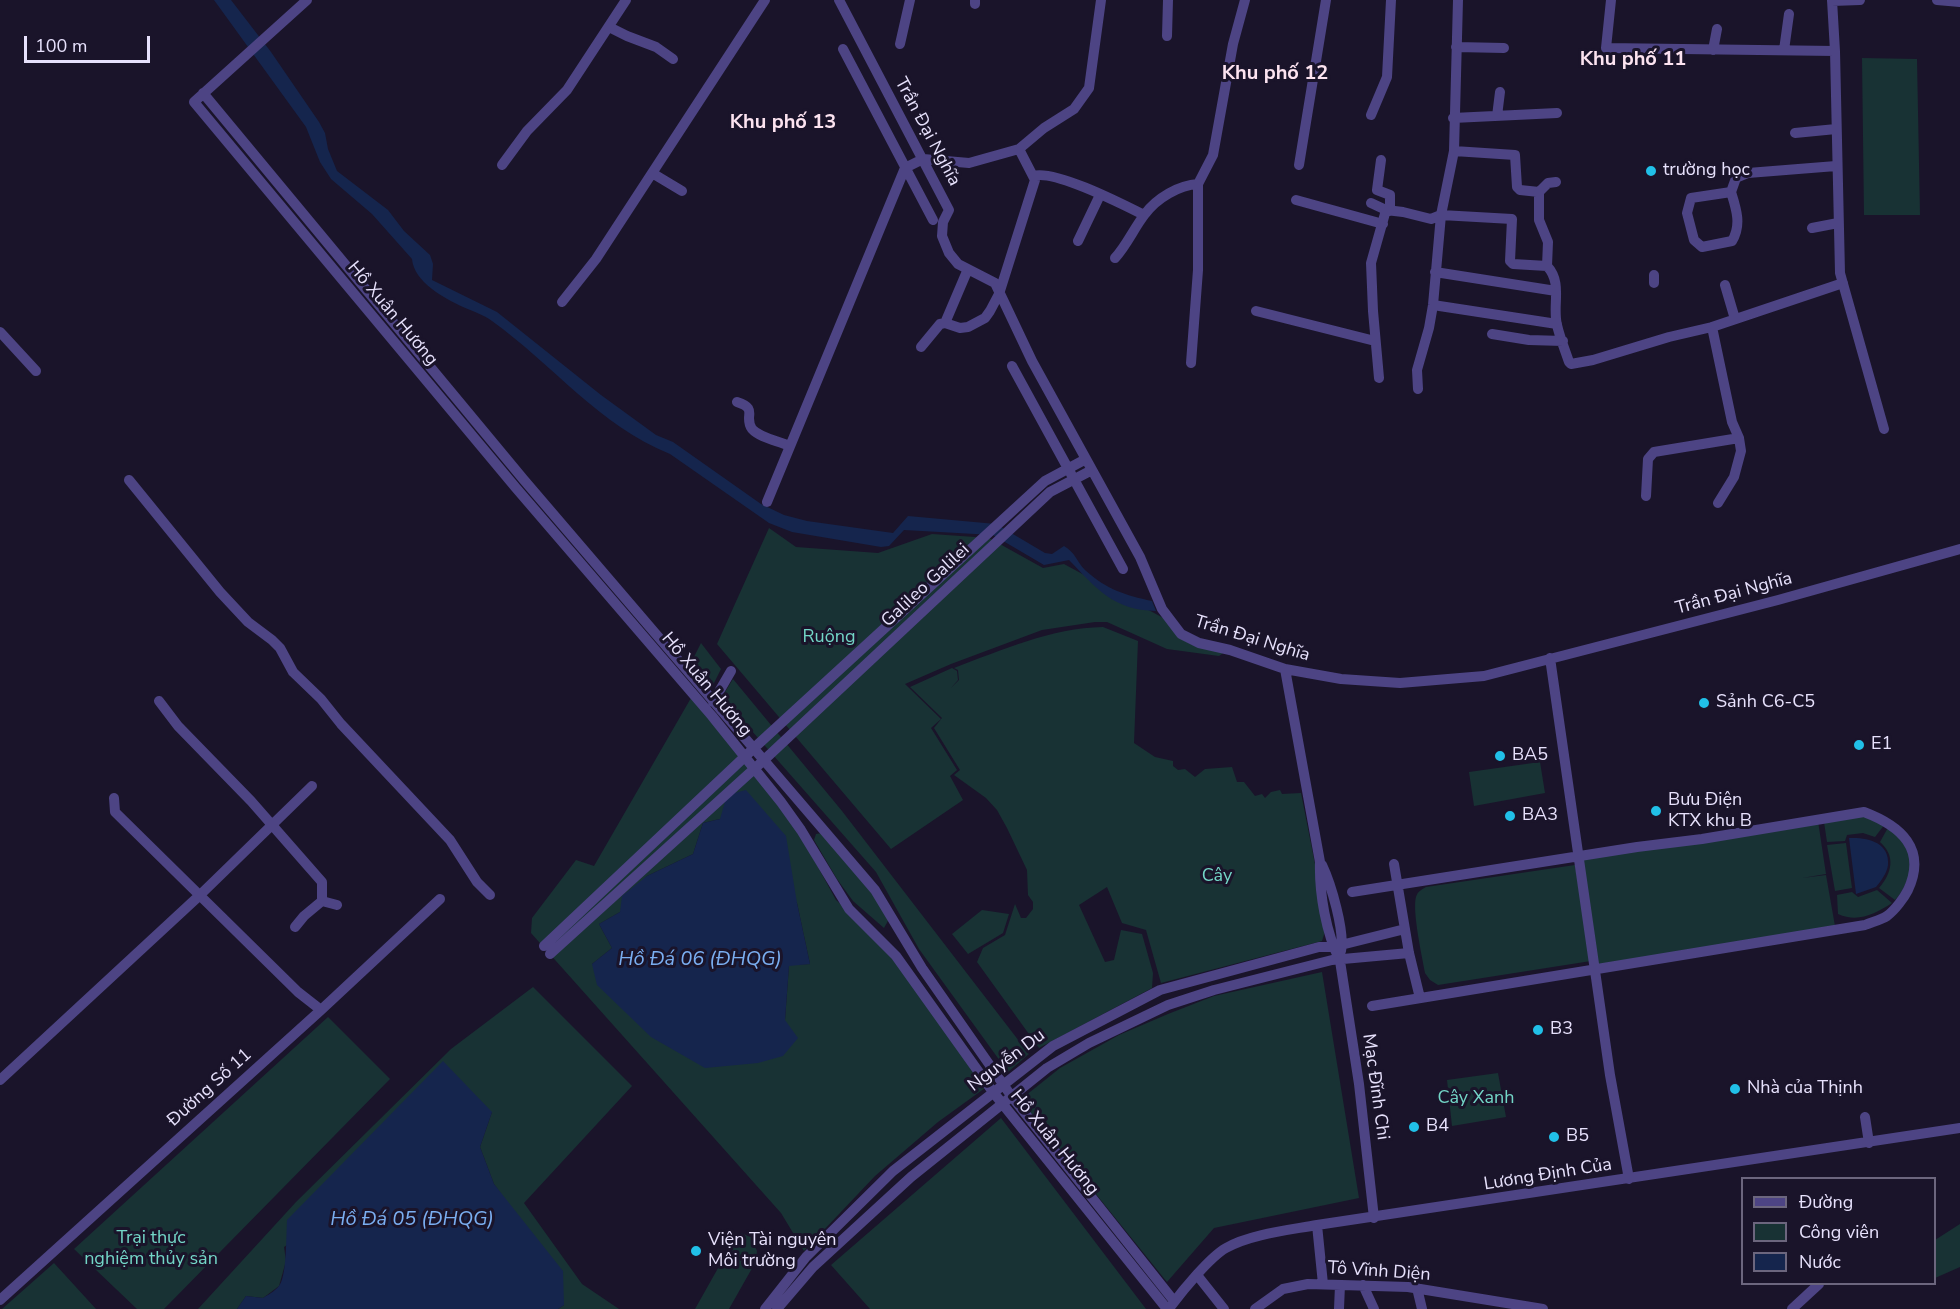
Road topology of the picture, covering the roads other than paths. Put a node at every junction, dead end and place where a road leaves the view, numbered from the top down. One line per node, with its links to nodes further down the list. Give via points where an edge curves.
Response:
1 (306, 0): 30 (street)
2 (626, 0): 18 (street)
3 (765, 0): 45 (street)
4 (840, 0): 39 (street, Trần Đại Nghĩa)
5 (910, 0): 21 (street)
6 (1101, 0): 37 (street, via 1089,88 1074,109)
7 (1168, 0): 20 (street)
8 (1245, 0): 48 (street, via 1213,155)
9 (1326, 0): 42 (street)
10 (1391, 0): 32 (street, via 1387,76)
11 (1458, 0): 22 (street)
12 (1611, 0): 25 (street, via 1606,48)
13 (1860, 0): 15 (street)
14 (1937, 0): 16 (street)
15 (1832, 1): 27 (street)
16 (1960, 2)
17 (1789, 14): 26 (street)
18 (609, 27): 28 (street, via 656,47); 41 (street, via 567,90 527,130)
19 (1717, 28): 25 (street)
20 (1167, 36)
21 (900, 44)
22 (1456, 47): 23 (street); 34 (street)
23 (1504, 48)
24 (843, 49): 44 (street)
25 (1713, 50): 26 (street)
26 (1784, 50): 27 (street)
27 (1835, 51): 35 (street)
28 (673, 59)
29 (1500, 92): 33 (street)
30 (203, 93): 96 (street, Hồ Xuân Hương); 96 (street, Hồ Xuân Hương, via 194,102)
31 (1557, 112): 33 (street)
32 (1371, 115)
33 (1497, 116): 34 (street)
34 (1454, 118): 38 (street)
35 (1836, 129): 36 (street); 43 (street)
36 (1795, 133)
37 (1019, 149): 39 (street, via 969,163); 46 (street)
38 (1454, 151): 50 (street, via 1515,155 1516,187); 57 (street)
39 (923, 159): 44 (street); 65 (street, Trần Đại Nghĩa, via 949,210 942,236 949,253)
40 (1381, 160): 55 (street, via 1377,190 1390,195)
41 (502, 165)
42 (1299, 165)
43 (1836, 166): 51 (street, via 1748,173 1736,178); 59 (street)
44 (905, 168): 58 (street); 91 (street)
45 (652, 173): 49 (street); 71 (street, via 596,259)
46 (1033, 176): 52 (street, via 1045,174); 70 (street, via 1035,180)
47 (1556, 182): 50 (street, via 1548,183)
48 (1198, 184): 56 (street, via 1185,185); 83 (street, via 1198,270)
49 (682, 191)
50 (1539, 192): 64 (street, via 1539,220 1548,242)
51 (1731, 192): 51 (street, via 1691,198 1687,213 1694,240 1702,248 1735,237 1738,223)
52 (1100, 195): 56 (street); 62 (street)
53 (1296, 200): 60 (street)
54 (1371, 203): 55 (street)
55 (1388, 211): 57 (street, via 1431,219); 60 (street)
56 (1144, 214): 63 (street)
57 (1441, 215): 64 (street, via 1512,219 1512,264); 66 (street)
58 (933, 220)
59 (1838, 223): 61 (street); 67 (street)
60 (1383, 224): 80 (street, via 1371,263)
61 (1812, 228)
62 (1078, 241)
63 (1115, 258)
64 (1547, 266): 69 (street, via 1556,282)
65 (968, 269): 70 (street, Trần Đại Nghĩa, via 995,283); 75 (street)
66 (1435, 272): 69 (street); 72 (street)
67 (1843, 283): 74 (street); 89 (street)
68 (1725, 285): 74 (street)
69 (1556, 291): 76 (street)
70 (999, 294): 75 (street, via 990,312 979,322 965,328); 92 (street, Trần Đại Nghĩa)
71 (562, 302)
72 (1433, 305): 76 (street); 87 (street, via 1417,370)
73 (1256, 311): 80 (street)
74 (1735, 319): 77 (street)
75 (945, 323): 82 (street, via 937,326)
76 (1557, 324): 81 (street)
77 (1712, 327): 81 (street, via 1571,364); 90 (street, via 1732,422)
78 (0, 332): 85 (street)
79 (1492, 334): 81 (street)
80 (1375, 341): 86 (street)
81 (1563, 341)
82 (921, 347)
83 (1191, 363)
84 (1012, 366): 94 (street)
85 (36, 371)
86 (1379, 378)
87 (1418, 388)
88 (737, 402): 91 (street, via 749,408 754,430)
89 (1884, 429)
90 (1739, 438): 98 (street, via 1654,453 1648,459); 101 (street, via 1741,451 1734,477)
91 (789, 446): 100 (street)
92 (1086, 459): 93 (street, Trần Đại Nghĩa); 94 (street)
93 (1092, 470): 94 (street, Galileo Galilei); 105 (street, Trần Đại Nghĩa, via 1140,557 1162,609 1181,634)
94 (1071, 474): 97 (street, Galileo Galilei, via 1045,481); 99 (street, Galileo Galilei); 103 (street)
95 (129, 480): 123 (street, via 220,592 280,648 293,672 450,840)
96 (520, 484): 108 (street, Hồ Xuân Hương); 110 (street, Hồ Xuân Hương)
97 (1036, 490): 99 (street); 109 (street, Galileo Galilei)
98 (1646, 496)
99 (1043, 499): 111 (street, Galileo Galilei)
100 (767, 502)
101 (1718, 503)
102 (1960, 549): 104 (street, Trần Đại Nghĩa)
103 (1123, 569)
104 (1550, 658): 105 (street, Trần Đại Nghĩa, via 1484,676 1400,683 1341,680); 118 (street)
105 (1285, 669): 131 (street, Mạc Đĩnh Chi, via 1320,862 1342,934)
106 (731, 671): 108 (street)
107 (159, 700): 116 (street, via 178,726)
108 (713, 702): 109 (street, Hồ Xuân Hương)
109 (754, 748): 110 (street, Galileo Galilei); 111 (street, Hồ Xuân Hương)
110 (745, 757): 112 (street, Hồ Xuân Hương); 112 (street, Galileo Galilei, via 547,950)
111 (764, 760): 112 (street, Galileo Galilei); 115 (street, Hồ Xuân Hương)
112 (754, 769): 117 (street, Hồ Xuân Hương)
113 (312, 786): 116 (street)
114 (114, 798): 122 (street, via 115,812)
115 (816, 819): 117 (street); 128 (street, Hồ Xuân Hương, via 874,890)
116 (271, 824): 122 (street); 125 (street, via 322,882)
117 (801, 830): 130 (street, Hồ Xuân Hương, via 849,909)
118 (1579, 856): 120 (street); 134 (street); 134 (street, via 1864,812 1898,829 1914,854 1913,878 1904,897 1887,916 1865,925)
119 (1394, 864): 120 (street)
120 (1398, 885): 121 (street); 129 (street)
121 (1352, 892)
122 (200, 895): 137 (street); 140 (street)
123 (490, 895)
124 (440, 899): 137 (street, Đường Số 11)
125 (322, 901): 126 (street); 127 (street)
126 (337, 905)
127 (295, 927)
128 (896, 928): 130 (street); 141 (street, Hồ Xuân Hương)
129 (1405, 929): 131 (street, Nguyễn Du); 132 (street)
130 (880, 939): 142 (street, Hồ Xuân Hương)
131 (1338, 946): 133 (street, Mạc Đĩnh Chi); 138 (street, Nguyễn Du, via 1319,947 1160,990 1074,1033)
132 (1409, 953): 133 (street, Nguyễn Du); 135 (street)
133 (1340, 961): 139 (street, Nguyễn Du, via 1214,990 1168,1005); 149 (street, Mạc Đĩnh Chi)
134 (1595, 969): 135 (street); 148 (street)
135 (1420, 998): 136 (street)
136 (1371, 1006)
137 (321, 1010): 159 (street, Đường Số 11)
138 (1038, 1056): 139 (street); 141 (street, Nguyễn Du)
139 (1047, 1068): 143 (street, Nguyễn Du)
140 (0, 1080)
141 (1003, 1084): 142 (street, Nguyễn Du); 143 (street, Hồ Xuân Hương)
142 (993, 1092): 144 (street, Hồ Xuân Hương); 151 (street, Nguyễn Du, via 893,1171)
143 (1012, 1097): 144 (street, Nguyễn Du); 160 (street, Hồ Xuân Hương)
144 (1002, 1104): 152 (street, Nguyễn Du, via 911,1177); 160 (street, Hồ Xuân Hương)
145 (1865, 1117): 147 (street)
146 (1960, 1128): 147 (street, Lương Định Của)
147 (1869, 1143): 148 (street, Lương Định Của)
148 (1629, 1179): 149 (street, Lương Định Của)
149 (1374, 1218): 150 (street, Lương Định Của)
150 (1317, 1225): 153 (street, Lương Định Của, via 1242,1240 1224,1248); 154 (street)
151 (806, 1257): 152 (street); 161 (street, Nguyễn Du)
152 (813, 1267): 162 (street, Nguyễn Du)
153 (1197, 1275): 160 (street, Lương Định Của); 163 (street)
154 (1323, 1284): 155 (street, Tô Vĩnh Diện); 164 (street, Tô Vĩnh Diện, via 1283,1289)
155 (1340, 1285): 156 (street, Tô Vĩnh Diện); 165 (street)
156 (1363, 1285): 158 (street, Tô Vĩnh Diện); 166 (street)
157 (1818, 1285): 169 (street)
158 (1417, 1288): 167 (street); 168 (street, Tô Vĩnh Diện)
159 (0, 1300)
160 (1169, 1306)
161 (765, 1309)
162 (777, 1309)
163 (1224, 1309)
164 (1255, 1309)
165 (1339, 1309)
166 (1374, 1309)
167 (1422, 1309)
168 (1543, 1309)
169 (1792, 1309)

